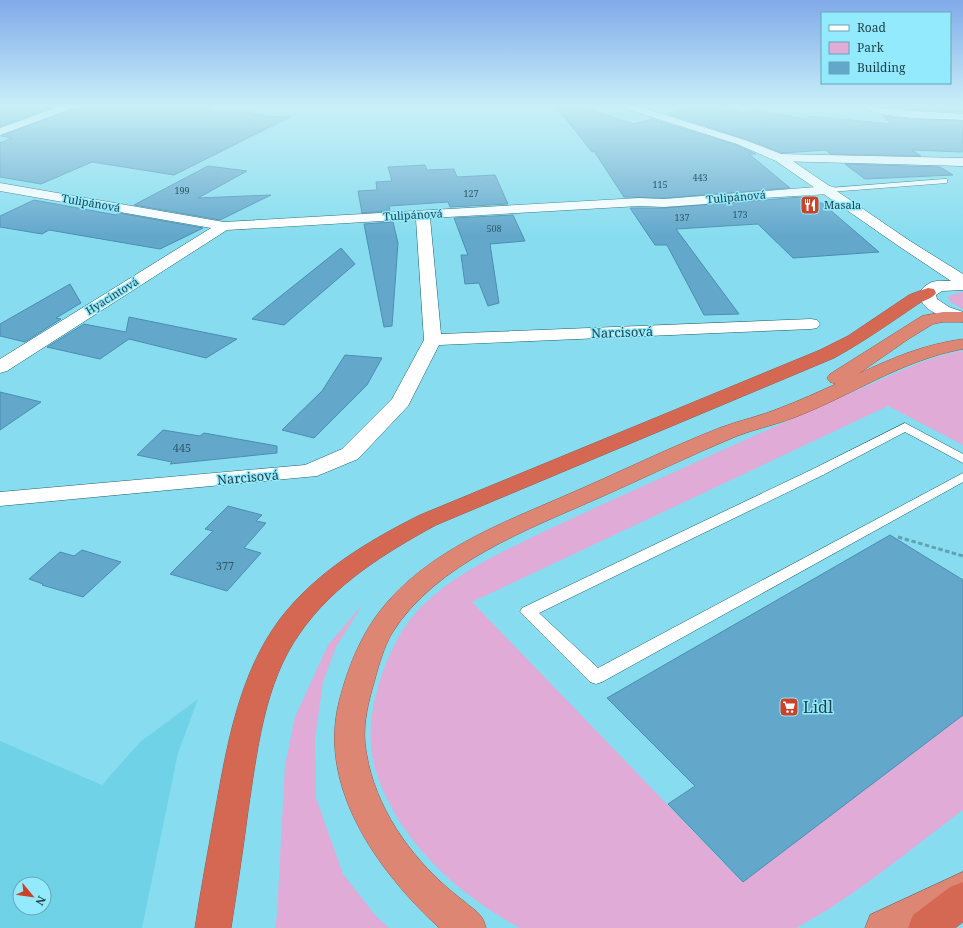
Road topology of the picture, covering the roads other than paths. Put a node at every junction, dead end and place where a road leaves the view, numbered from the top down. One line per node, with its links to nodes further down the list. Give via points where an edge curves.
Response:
1 (756, 148): 2 (street)
2 (780, 158): 3 (street); 6 (street)
3 (963, 162)
4 (944, 181): 6 (lane)
5 (0, 187): 8 (street, Tulipánová)
6 (829, 190): 7 (street, Tulipánová, via 664,203 639,202); 9 (street)
7 (423, 214): 8 (street, Tulipánová); 15 (street)
8 (224, 226): 17 (street, Hyacintová)
9 (903, 242): 10 (street); 12 (street, via 927,272 932,282)
10 (963, 280)
11 (963, 285): 12 (street, via 948,284)
12 (929, 291): 13 (street, via 928,298 935,306); 24 (highway, via 854,340 827,354 428,520 363,557 326,586 290,627 264,675 242,749)
13 (963, 317): 18 (highway, via 928,320 846,373 774,405)
14 (811, 324): 15 (street, Narcisová)
15 (434, 340): 21 (street, Narcisová, via 401,402 350,454 309,471)
16 (963, 344): 18 (highway, via 927,351 787,413)
17 (0, 367)
18 (731, 431): 25 (highway, via 516,526 470,550 439,570 418,588 387,620 375,641 365,663 351,717 350,745 354,772 361,794 373,822 406,871 430,897)
19 (963, 458): 20 (lane, via 905,427 818,472 528,612 596,677)
20 (963, 477)
21 (0, 499)
22 (963, 889): 26 (highway)
23 (963, 899): 27 (highway)
24 (213, 928)
25 (468, 928)
26 (883, 928)
27 (926, 928)

